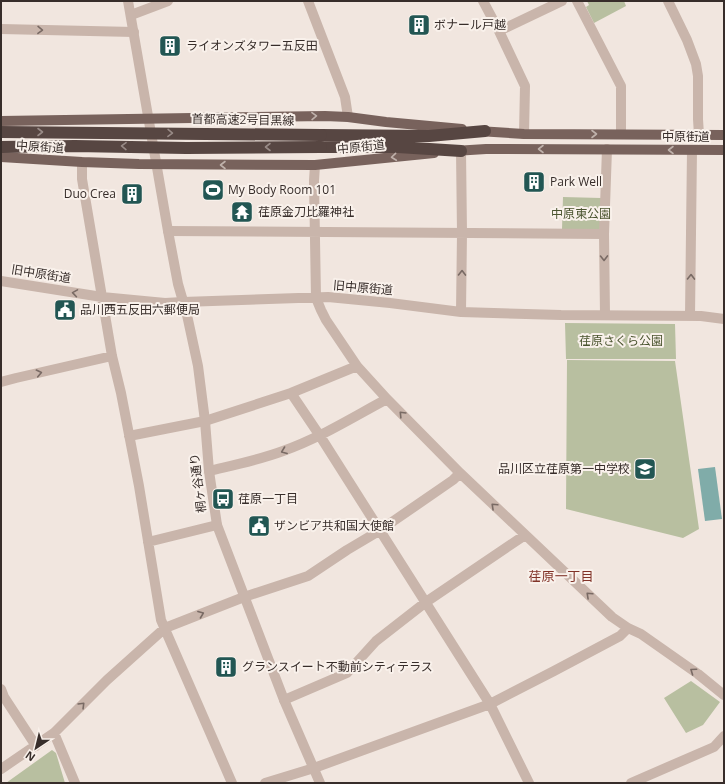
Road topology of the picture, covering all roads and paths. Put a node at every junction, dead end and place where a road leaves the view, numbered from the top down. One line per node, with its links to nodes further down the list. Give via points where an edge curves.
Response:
1 (128, 1): 8 (street, 桐ヶ谷通り)
2 (168, 1): 8 (street)
3 (308, 1): 12 (street, via 345,97)
4 (483, 1): 10 (street)
5 (562, 1): 10 (street)
6 (577, 1): 18 (street, via 622,86)
7 (668, 1): 19 (street, via 696,64)
8 (131, 15): 11 (street, 桐ヶ谷通り)
9 (1, 29): 11 (street, one-way to 11)
10 (499, 31): 17 (street, via 525,86)
11 (134, 32): 13 (street, 桐ヶ谷通り)
12 (348, 117): 13 (main road, 中原街道, one-way to 12); 16 (main road, 中原街道)
13 (149, 118): 14 (main road, 中原街道); 29 (street, 桐ヶ谷通り)
14 (1, 121)
15 (1, 132): 21 (highway, 首都高速2号目黒線, one-way to 21, bridge)
16 (485, 132): 17 (main road, 中原街道); 21 (highway, 首都高速2号目黒線)
17 (524, 134): 18 (main road, 中原街道, one-way to 18)
18 (621, 134): 19 (main road, 中原街道)
19 (699, 134): 20 (main road, 中原街道)
20 (724, 135)
21 (321, 141): 22 (highway, 首都高速2号目黒線, one-way to 22, bridge, via 186,148); 26 (highway, 首都高速2号目黒線)
22 (1, 147)
23 (607, 149): 24 (main road, 中原街道, one-way to 23); 26 (main road, 中原街道, one-way to 26); 34 (street)
24 (692, 150): 25 (main road, 中原街道); 41 (street, one-way to 24)
25 (724, 150)
26 (461, 151): 30 (main road, 中原街道, one-way to 30); 33 (street)
27 (1, 157): 28 (main road, 中原街道)
28 (82, 162): 29 (main road, 中原街道); 36 (street, via 82,179)
29 (156, 164): 30 (main road, 中原街道, one-way to 29); 31 (street, 桐ヶ谷通り)
30 (315, 165): 32 (street)
31 (168, 231): 32 (street); 38 (street, 桐ヶ谷通り)
32 (315, 232): 33 (street); 37 (street)
33 (462, 233): 34 (street); 39 (street, one-way to 33)
34 (604, 234): 40 (street, one-way to 40)
35 (1, 281): 36 (street, 旧中原街道, one-way to 35)
36 (102, 297): 38 (street, 旧中原街道, via 165,303); 43 (street)
37 (316, 298): 38 (street, 旧中原街道); 39 (street, 旧中原街道, via 328,297); 44 (street, via 326,320)
38 (184, 302): 48 (street, 桐ヶ谷通り, via 198,366)
39 (461, 312): 40 (street, 旧中原街道)
40 (605, 315): 41 (street, 旧中原街道)
41 (690, 316): 42 (street, 旧中原街道)
42 (724, 319)
43 (112, 356): 45 (street, one-way to 43); 49 (street, via 122,393)
44 (357, 366): 46 (street); 47 (street)
45 (1, 382)
46 (291, 393): 48 (street); 50 (street)
47 (387, 399): 50 (street); 52 (street, one-way to 47)
48 (205, 421): 49 (street); 51 (street, 桐ヶ谷通り)
49 (129, 436): 56 (street)
50 (320, 436): 51 (street, one-way to 51, via 266,457); 54 (street)
51 (209, 471): 53 (street, 桐ヶ谷通り)
52 (460, 473): 54 (street); 55 (street, one-way to 52)
53 (217, 525): 56 (street); 57 (street, 桐ヶ谷通り)
54 (379, 530): 57 (street, via 308,576); 58 (street)
55 (525, 535): 58 (street); 60 (street, one-way to 55)
56 (148, 542): 59 (street, via 161,620)
57 (244, 597): 59 (street, one-way to 57); 63 (street, 桐ヶ谷通り)
58 (426, 602): 63 (street, via 376,640 347,673); 64 (street)
59 (165, 628): 65 (street, one-way to 59, via 107,680); 71 (street)
60 (628, 628): 62 (street, one-way to 60, via 647,638); 64 (street, via 620,636)
61 (1, 689): 67 (street)
62 (724, 695)
63 (284, 700): 68 (street, 桐ヶ谷通り)
64 (490, 704): 68 (street); 74 (street)
65 (54, 733): 67 (street); 70 (street)
66 (724, 736): 75 (street, via 714,747)
67 (36, 746): 69 (street)
68 (314, 768): 72 (street); 73 (street, 桐ヶ谷通り)
69 (1, 769)
70 (75, 783)
71 (232, 783)
72 (265, 783)
73 (320, 783)
74 (529, 783)
75 (631, 783)

